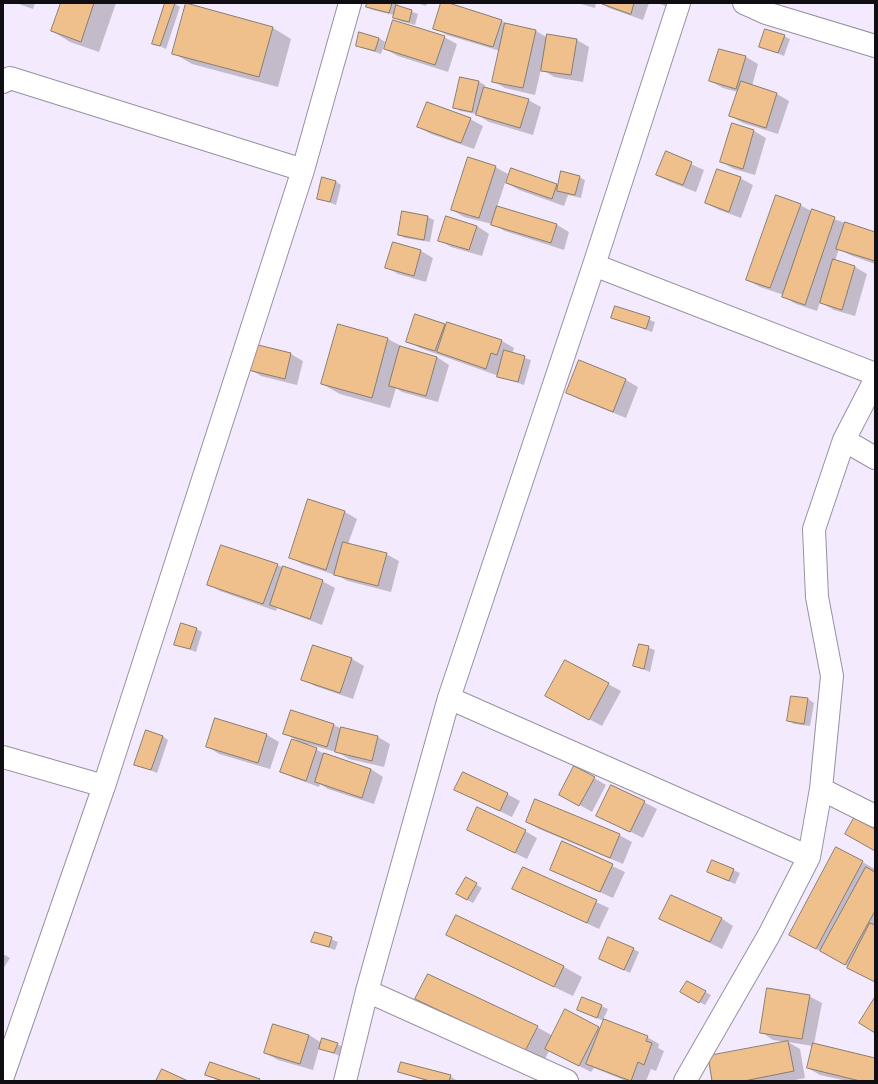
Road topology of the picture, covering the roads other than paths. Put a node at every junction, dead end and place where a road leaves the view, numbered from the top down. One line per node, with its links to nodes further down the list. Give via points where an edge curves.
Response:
1 (350, 3): 6 (street)
2 (679, 3): 7 (street)
3 (744, 3): 4 (street, via 766,13)
4 (875, 46)
5 (3, 82): 6 (street, via 10,78)
6 (303, 170): 14 (street)
7 (594, 265): 8 (street); 12 (street)
8 (875, 374)
9 (875, 380): 10 (street)
10 (844, 440): 11 (street); 15 (street, via 814,529 817,597 832,676)
11 (875, 458)
12 (449, 698): 17 (street); 18 (street)
13 (3, 757): 14 (street)
14 (104, 786): 19 (street)
15 (821, 789): 16 (street); 17 (street)
16 (875, 816)
17 (808, 857): 22 (street, via 769,935)
18 (367, 991): 20 (street); 21 (street)
19 (3, 1076)
20 (345, 1081)
21 (567, 1081)
22 (685, 1081)

